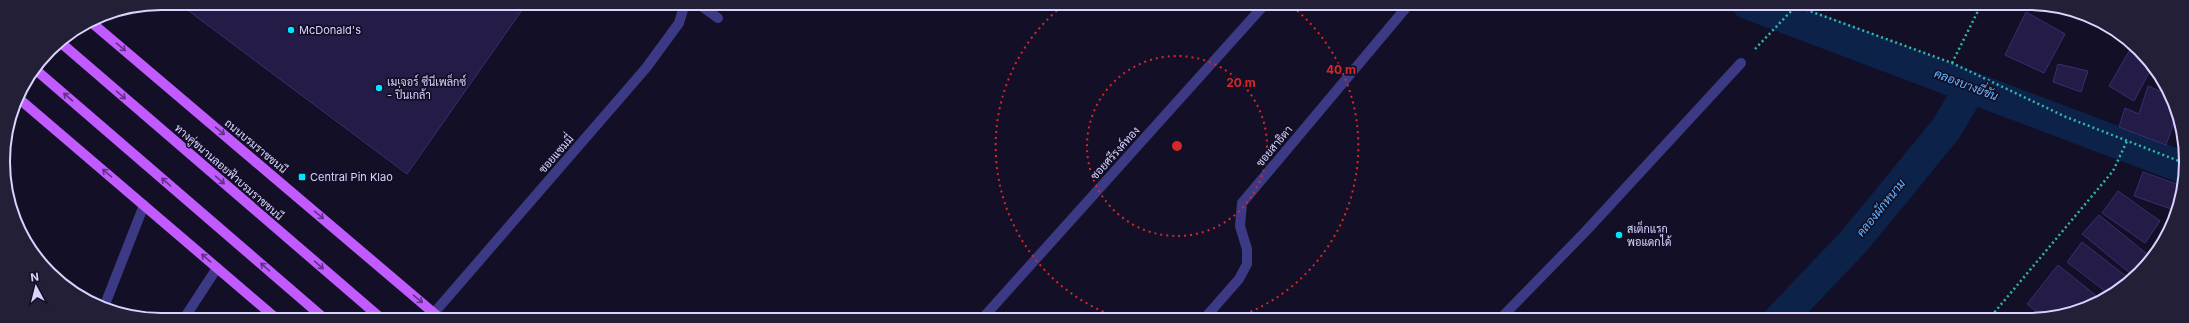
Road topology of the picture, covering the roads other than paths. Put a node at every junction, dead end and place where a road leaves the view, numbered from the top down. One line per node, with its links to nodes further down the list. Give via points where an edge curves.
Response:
1 (683, 10): 19 (street, ซอยแซมมี่, via 679,23 646,68)
2 (707, 10): 5 (street)
3 (1260, 10): 20 (street, ซอยศรีรงค์ทอง)
4 (1404, 10): 21 (street, ซอยสาธิตา, via 1242,203 1240,226 1247,249 1247,264 1239,280)
5 (718, 18)
6 (95, 26): 18 (main road, ถนนบรมราชชนนี, one-way to 18)
7 (64, 46): 17 (main road, ทางคู่ขนานลอยฟ้าบรมราชชนนี, one-way to 17)
8 (1741, 63): 22 (street, via 1585,232)
9 (39, 72): 16 (main road, one-way to 9)
10 (23, 102): 11 (main road, one-way to 10)
11 (144, 205): 12 (main road, one-way to 11); 13 (street)
12 (217, 268): 14 (street); 15 (main road)
13 (106, 302)
14 (188, 313)
15 (270, 313)
16 (318, 313)
17 (375, 313)
18 (434, 313)
19 (441, 313)
20 (987, 313)
21 (1209, 313)
22 (1506, 313)

